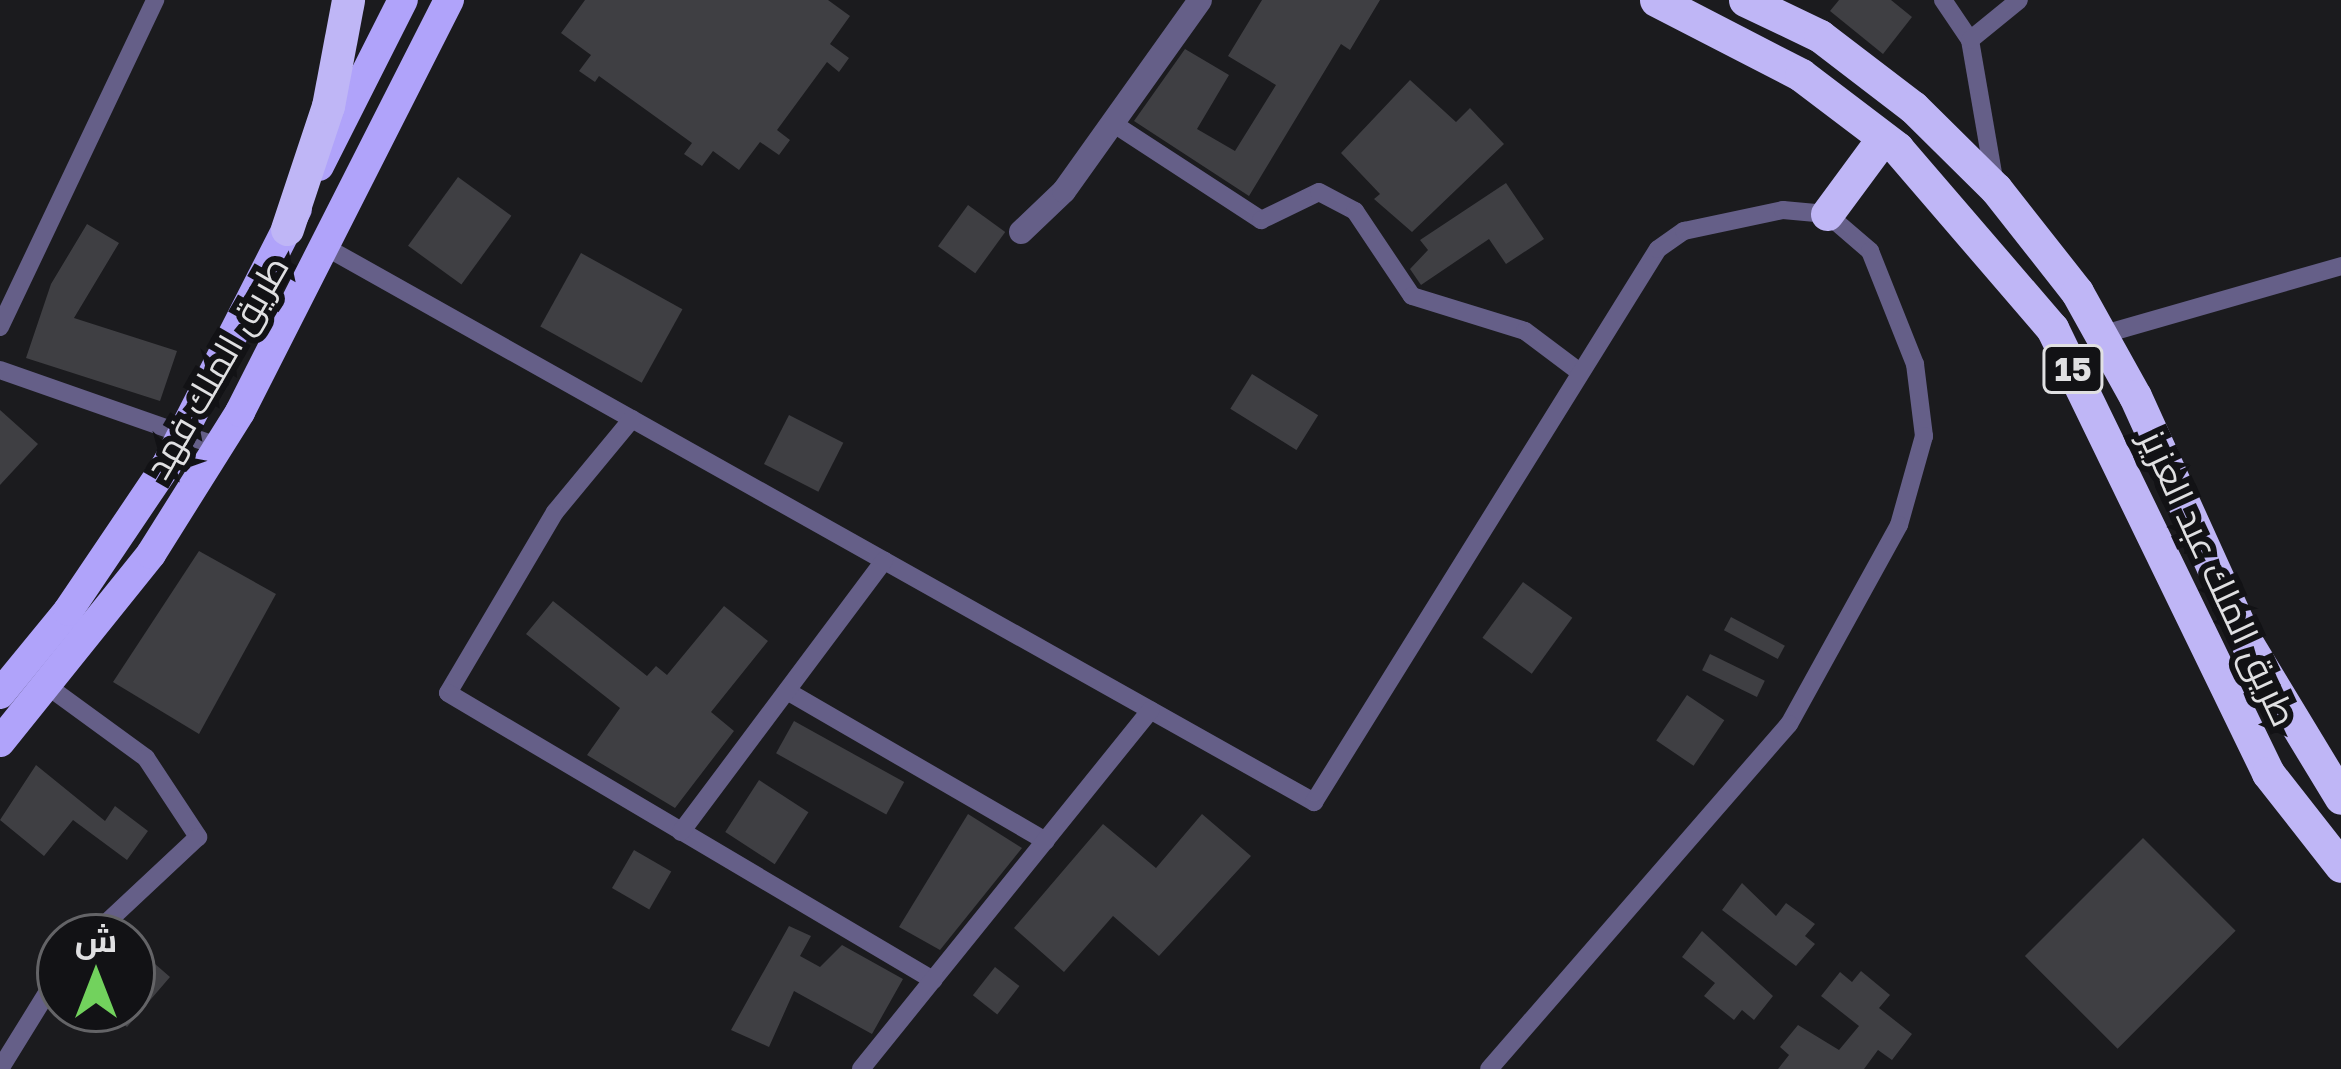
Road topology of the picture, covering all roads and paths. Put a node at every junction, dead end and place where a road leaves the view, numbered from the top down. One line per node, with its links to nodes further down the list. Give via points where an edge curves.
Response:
1 (155, 0): 19 (street)
2 (348, 0): 15 (highway, via 328,106)
3 (403, 0): 15 (main road, طريق الملك فهد)
4 (449, 0): 17 (main road, طريق الملك فهد)
5 (1200, 0): 11 (street)
6 (1656, 0): 12 (highway, طريق الملك عبد العزيز / 15, via 1802,76)
7 (1745, 0): 13 (highway, طريق الملك عبد العزيز / 15, via 1820,36 1912,107)
8 (1943, 0): 10 (street)
9 (2019, 0): 10 (street)
10 (1970, 40): 13 (street)
11 (1114, 124): 16 (street); 22 (street, via 1261,220 1319,192 1355,211 1412,296 1525,331)
12 (1882, 138): 14 (highway); 35 (highway, طريق الملك عبد العزيز / 15, via 1976,232 2052,328 2268,773)
13 (1996, 189): 20 (highway, طريق الملك عبد العزيز / 15)
14 (1827, 214): 22 (street, via 1783,210 1684,230 1658,249); 41 (street, via 1870,251 1915,364 1924,436 1899,526 1789,724)
15 (287, 229): 24 (main road, طريق الملك فهد)
16 (1021, 232)
17 (329, 249): 23 (street); 25 (main road, طريق الملك فهد)
18 (2341, 266): 20 (street)
19 (0, 327)
20 (2101, 334): 32 (highway, طريق الملك عبد العزيز / 15, via 2247,643)
21 (0, 370): 24 (street)
22 (1577, 370): 30 (street, via 1314,802)
23 (632, 418): 26 (street); 33 (street, via 555,512 448,693)
24 (185, 432): 25 (street); 29 (main road, طريق الملك فهد, via 116,544)
25 (217, 446): 27 (main road, طريق الملك فهد, via 151,554)
26 (884, 561): 28 (street); 30 (street)
27 (46, 685): 31 (main road, طريق الملك فهد); 36 (street, via 146,758 198,837)
28 (787, 691): 33 (street); 34 (street)
29 (0, 694)
30 (1151, 710): 34 (street)
31 (0, 742)
32 (2341, 799)
33 (681, 832): 37 (street)
34 (1046, 841): 37 (street)
35 (2341, 866)
36 (117, 913)
37 (933, 980): 40 (street)
38 (36, 1011): 39 (street)
39 (0, 1069)
40 (861, 1069)
41 (1489, 1069)

